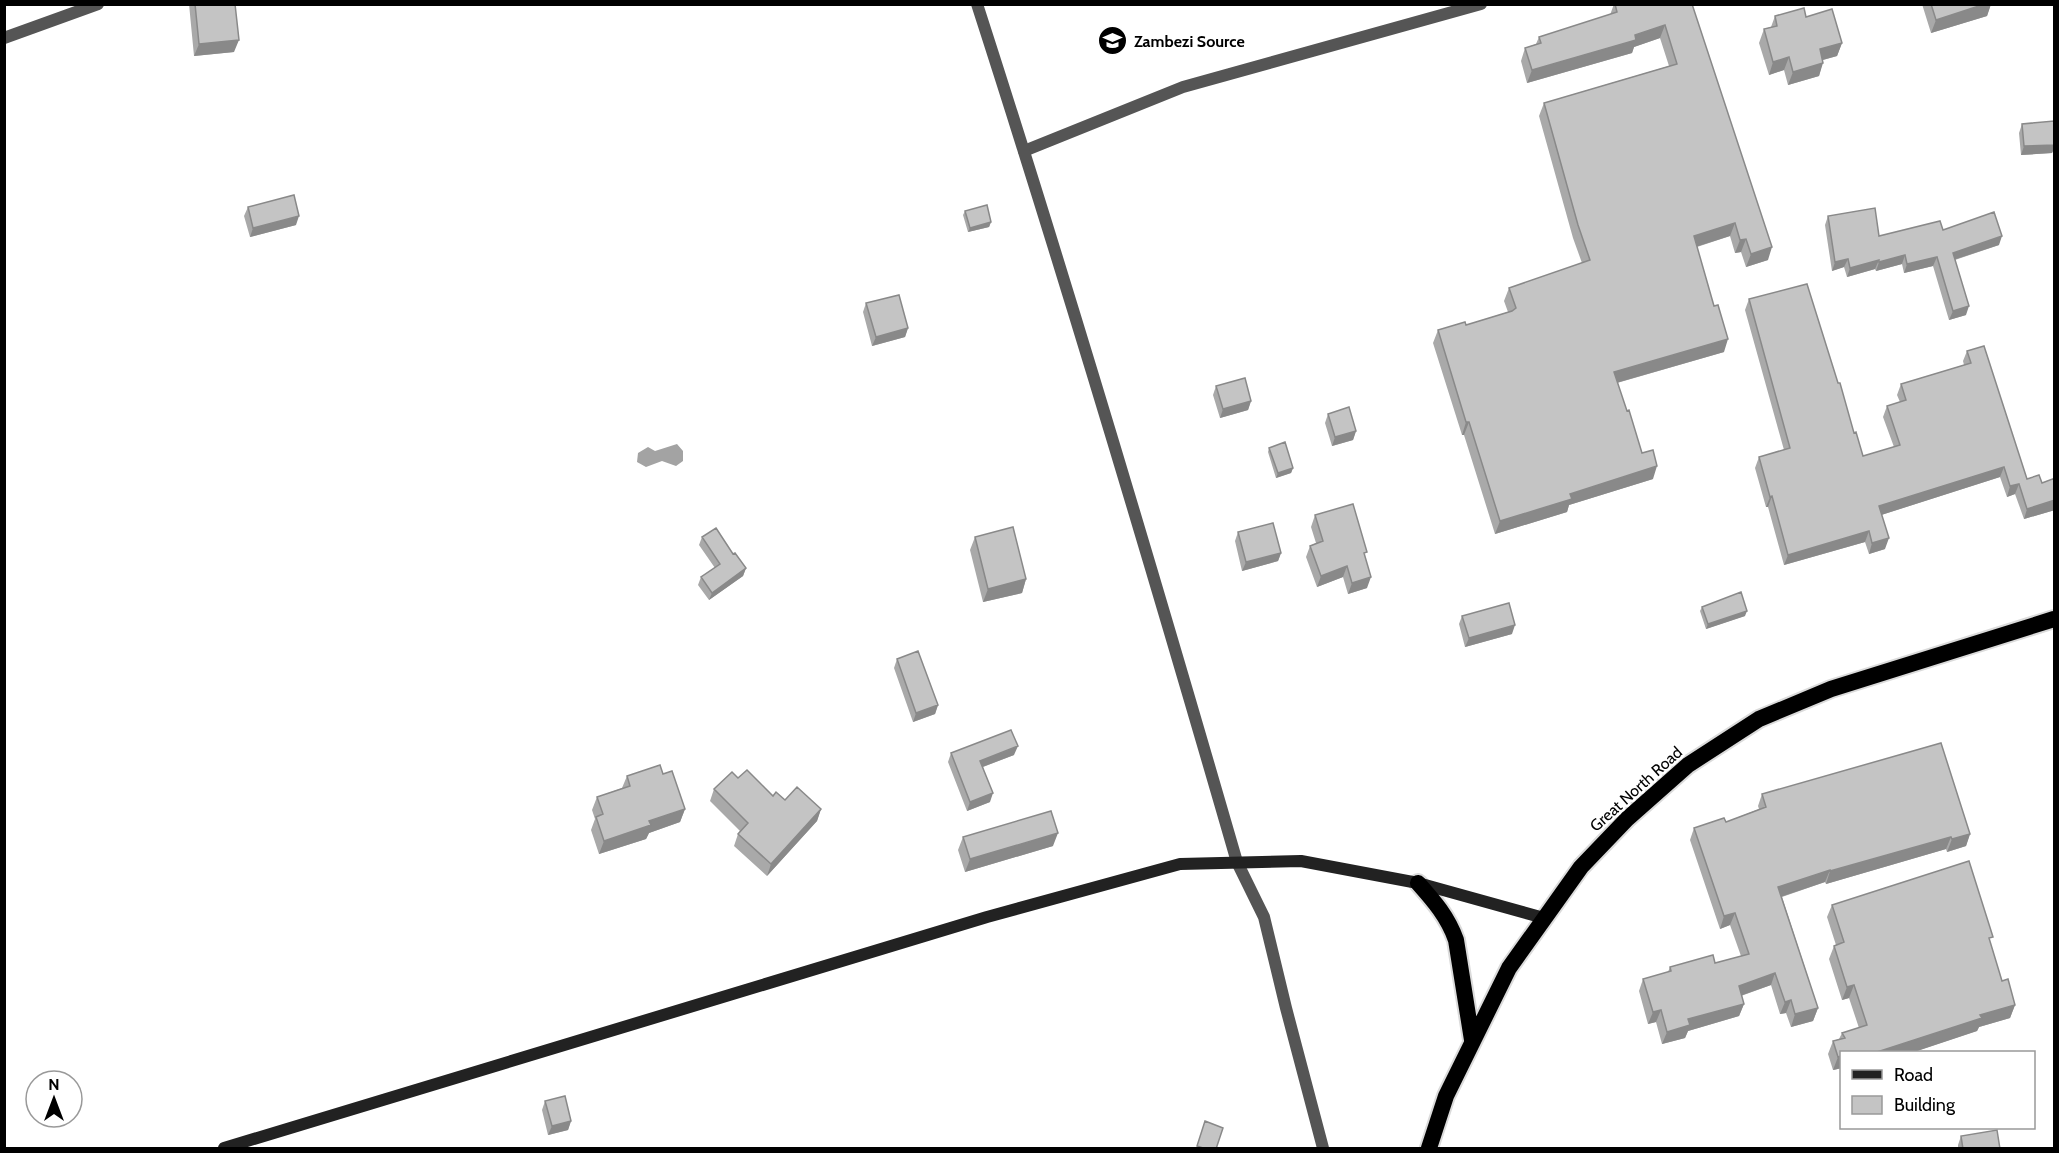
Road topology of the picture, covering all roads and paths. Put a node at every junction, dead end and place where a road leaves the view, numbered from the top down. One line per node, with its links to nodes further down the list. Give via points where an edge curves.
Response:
1 (98, 4): 4 (street)
2 (977, 4): 5 (street)
3 (1481, 4): 5 (street, via 1183,87)
4 (4, 38)
5 (1024, 151): 7 (street)
6 (2055, 620): 9 (highway, Great North Road, via 1831,689 1759,719 1688,765 1627,819 1581,867)
7 (1237, 862): 8 (main road, via 1301,861); 11 (main road, via 1180,864 987,917); 12 (street, via 1264,917)
8 (1418, 883): 9 (main road); 10 (highway, via 1440,908 1456,940)
9 (1544, 918): 10 (highway, Great North Road, via 1509,968)
10 (1472, 1040): 13 (highway, Great North Road, via 1446,1095)
11 (224, 1149)
12 (1323, 1149)
13 (1429, 1149)

